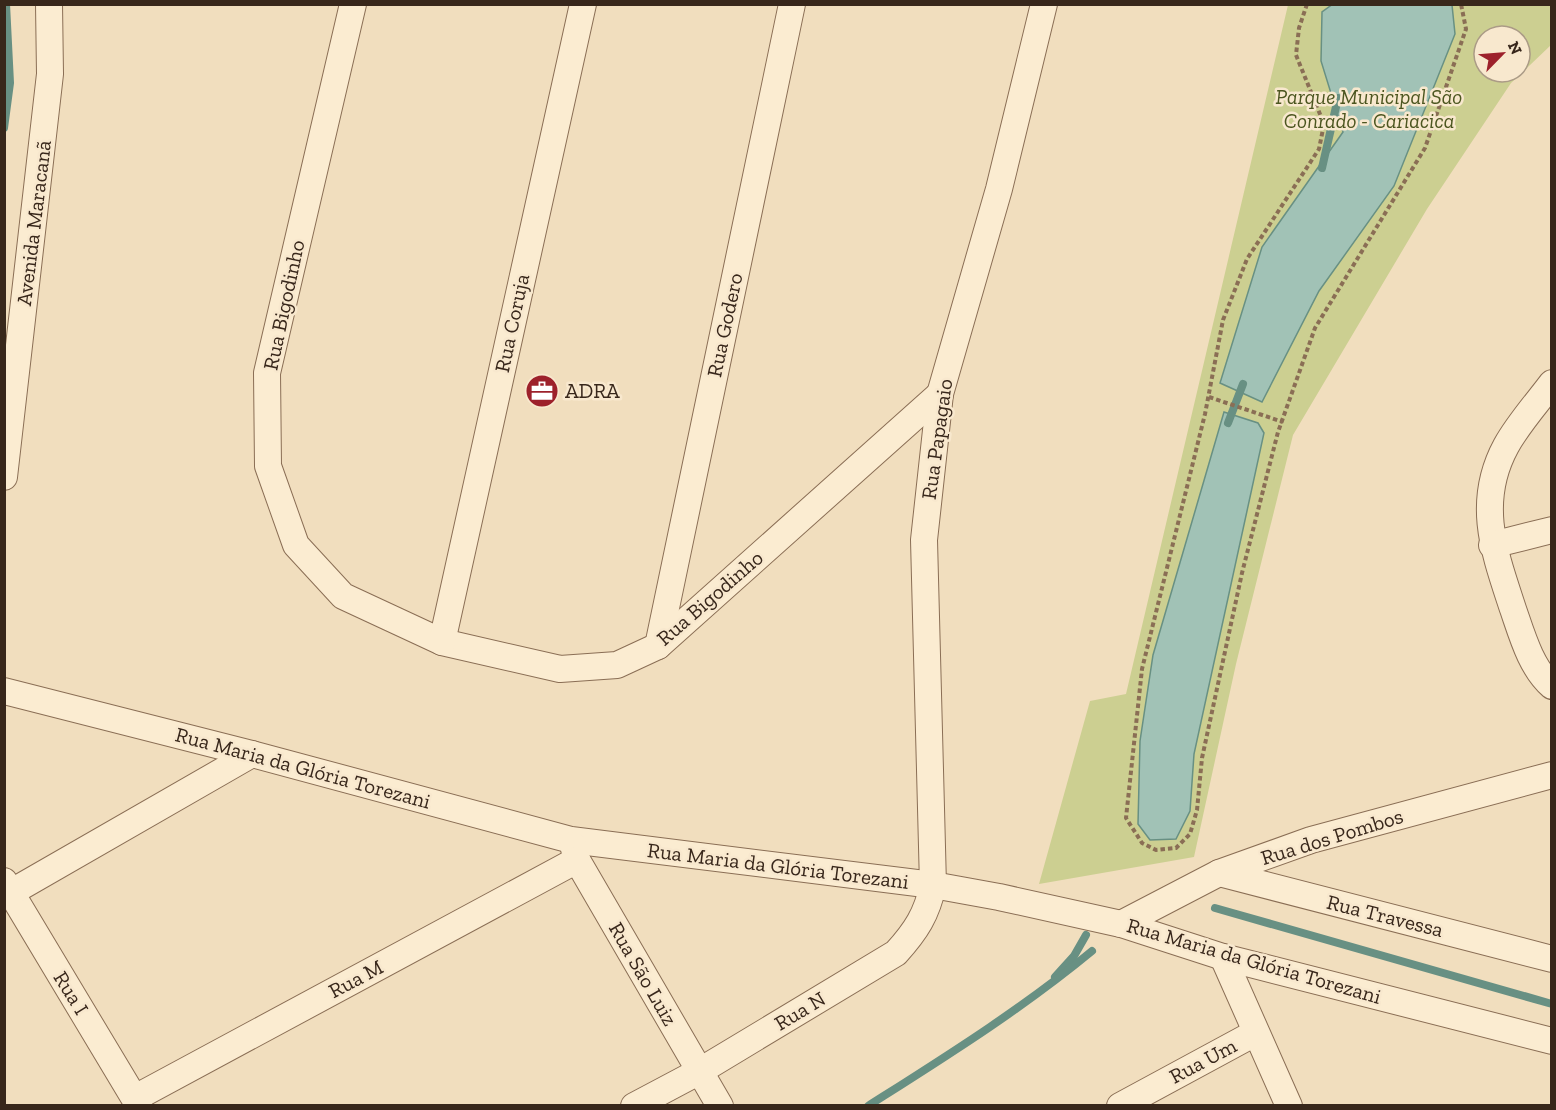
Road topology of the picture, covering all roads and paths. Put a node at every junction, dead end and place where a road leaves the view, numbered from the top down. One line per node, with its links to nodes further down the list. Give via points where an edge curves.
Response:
1 (50, 4): 12 (street, Avenida Maracanã, via 50,74)
2 (353, 4): 15 (street, Rua Bigodinho, via 267,373 268,466 296,545 343,596)
3 (583, 4): 15 (street, Rua Coruja)
4 (792, 4): 16 (street, Rua Godero)
5 (1044, 4): 9 (street, Rua Papagaio, via 999,189)
6 (1307, 4): 10 (path, via 1296,55 1324,124 1319,149 1247,259 1223,320)
7 (1461, 4): 11 (path, via 1466,29 1425,148 1315,328)
8 (1551, 383): 14 (street, via 1506,447 1490,495)
9 (940, 393): 16 (street, Rua Bigodinho); 23 (street, Rua Papagaio, via 924,540)
10 (1209, 397): 11 (path); 11 (path, via 1142,669 1126,818 1142,843 1156,850 1176,848 1190,834 1223,656)
11 (1283, 422)
12 (4, 477)
13 (1551, 530): 14 (street)
14 (1492, 545): 17 (street, via 1524,640)
15 (442, 642): 16 (street, Rua Bigodinho, via 560,669 617,665)
16 (658, 646)
17 (1551, 686)
18 (4, 691): 19 (street, Rua Maria da Glória Torezani)
19 (252, 754): 21 (street, Rua Maria da Glória Torezani); 24 (street)
20 (1551, 775): 22 (street, Rua dos Pombos, via 1311,840)
21 (574, 850): 23 (street, Rua Maria da Glória Torezani); 30 (street, Rua São Luiz); 31 (street, Rua M)
22 (1219, 873): 25 (street, Rua dos Pombos); 27 (street, Rua Travessa)
23 (933, 885): 25 (street, Rua Maria da Glória Torezani); 30 (street, Rua N, via 928,908 916,931 896,953)
24 (7, 887): 31 (street, Rua I)
25 (1121, 924): 26 (street, Rua Maria da Glória Torezani)
26 (1223, 957): 28 (street); 29 (street, Rua Maria da Glória Torezani)
27 (1551, 959)
28 (1255, 1033): 34 (street, Rua Um); 35 (street)
29 (1551, 1041)
30 (700, 1071): 32 (street, Rua N); 33 (street, Rua São Luiz)
31 (137, 1102)
32 (634, 1106)
33 (720, 1106)
34 (1119, 1106)
35 (1289, 1106)

